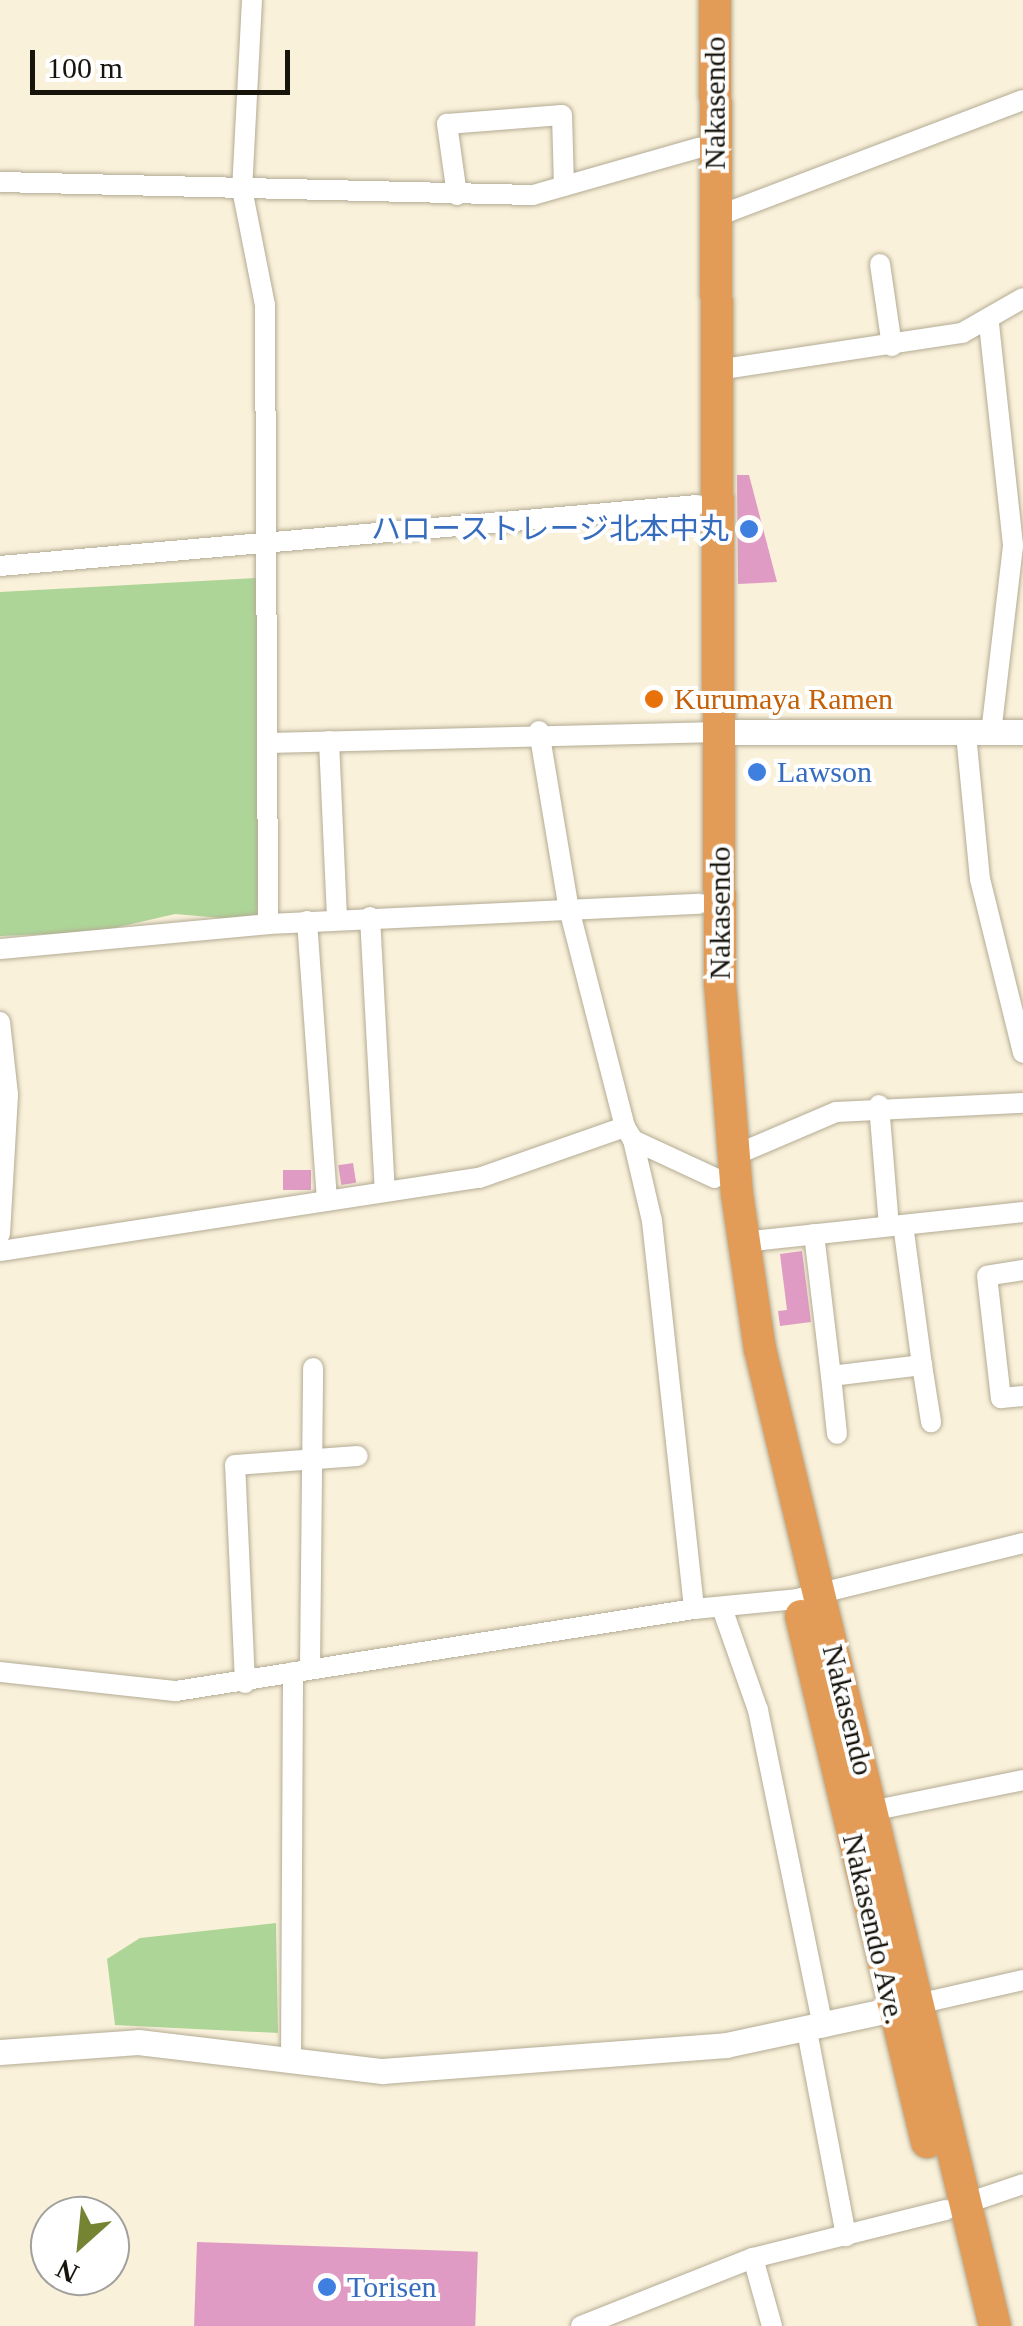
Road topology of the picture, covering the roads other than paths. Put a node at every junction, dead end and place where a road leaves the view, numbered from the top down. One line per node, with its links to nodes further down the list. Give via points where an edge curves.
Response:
1 (252, 0): 8 (street)
2 (696, 0): 5 (highway, Nakasendo)
3 (716, 0): 10 (highway, Nakasendo)
4 (1023, 100): 10 (street)
5 (698, 148): 7 (street); 16 (highway, Nakasendo)
6 (0, 182): 8 (street)
7 (564, 186): 9 (street); 9 (street, via 562,115 447,124)
8 (242, 189): 9 (street); 17 (street, via 265,305)
9 (456, 195)
10 (715, 218): 15 (highway, Nakasendo)
11 (880, 264): 14 (street)
12 (1023, 298): 13 (street)
13 (989, 324): 14 (street); 22 (street, via 1013,546)
14 (892, 346): 15 (street)
15 (718, 370): 20 (highway, Nakasendo)
16 (697, 504): 17 (street); 20 (highway, Nakasendo)
17 (267, 545): 18 (street); 24 (street)
18 (0, 566)
19 (538, 731): 20 (street); 23 (street); 26 (street)
20 (708, 732): 22 (street); 25 (highway, Nakasendo); 39 (highway, Nakasendo)
21 (1023, 732): 22 (street)
22 (978, 734): 32 (street, via 980,879)
23 (329, 741): 24 (street); 28 (street)
24 (268, 743): 30 (street)
25 (700, 904): 26 (street); 39 (highway, Nakasendo)
26 (568, 905): 27 (street); 38 (street)
27 (370, 918): 28 (street); 40 (street)
28 (337, 919): 29 (street)
29 (307, 921): 30 (street); 41 (street)
30 (268, 924): 31 (street)
31 (0, 949)
32 (1014, 969): 33 (street)
33 (1019, 1013): 35 (street)
34 (0, 1022): 44 (street, via 8,1095)
35 (1023, 1053)
36 (1023, 1103): 37 (street)
37 (879, 1105): 39 (street, via 836,1112); 43 (street)
38 (629, 1133): 39 (street); 40 (street, via 479,1178); 60 (street, via 652,1221)
39 (724, 1167): 46 (highway, Nakasendo); 58 (highway, Nakasendo Ave., via 728,1286)
40 (384, 1191): 41 (street)
41 (327, 1199): 47 (street)
42 (1023, 1212): 43 (street)
43 (896, 1225): 45 (street); 49 (street)
44 (0, 1234)
45 (814, 1234): 46 (street); 51 (street)
46 (743, 1242): 58 (highway, Nakasendo)
47 (0, 1251)
48 (1023, 1270): 52 (street, via 988,1276 1001,1398)
49 (922, 1365): 51 (street); 53 (street)
50 (313, 1368): 56 (street)
51 (831, 1376): 54 (street)
52 (1023, 1396)
53 (931, 1422)
54 (837, 1434)
55 (358, 1456): 56 (street)
56 (306, 1462): 61 (street); 63 (street, via 234,1465)
57 (1023, 1543): 58 (street)
58 (808, 1597): 59 (street); 65 (highway, Nakasendo); 67 (highway, Nakasendo Ave.)
59 (722, 1608): 60 (street); 68 (street, via 758,1710)
60 (694, 1609): 61 (street)
61 (302, 1669): 63 (street); 70 (street)
62 (0, 1672): 63 (street, via 89,1688)
63 (245, 1683)
64 (1023, 1780): 65 (street)
65 (871, 1811): 67 (highway, Nakasendo Ave.)
66 (1023, 1980): 67 (street)
67 (902, 2007): 68 (street); 72 (highway, Nakasendo Ave.)
68 (815, 2029): 70 (street, via 382,2071); 73 (street)
69 (0, 2052): 70 (street, via 138,2042)
70 (291, 2061)
71 (1023, 2184): 72 (street)
72 (957, 2207): 73 (street); 77 (highway, Nakasendo Ave.); 78 (highway, Nakasendo Ave.)
73 (846, 2236): 74 (street)
74 (753, 2258): 75 (street); 76 (street)
75 (581, 2326)
76 (772, 2326)
77 (972, 2326)
78 (995, 2326)

